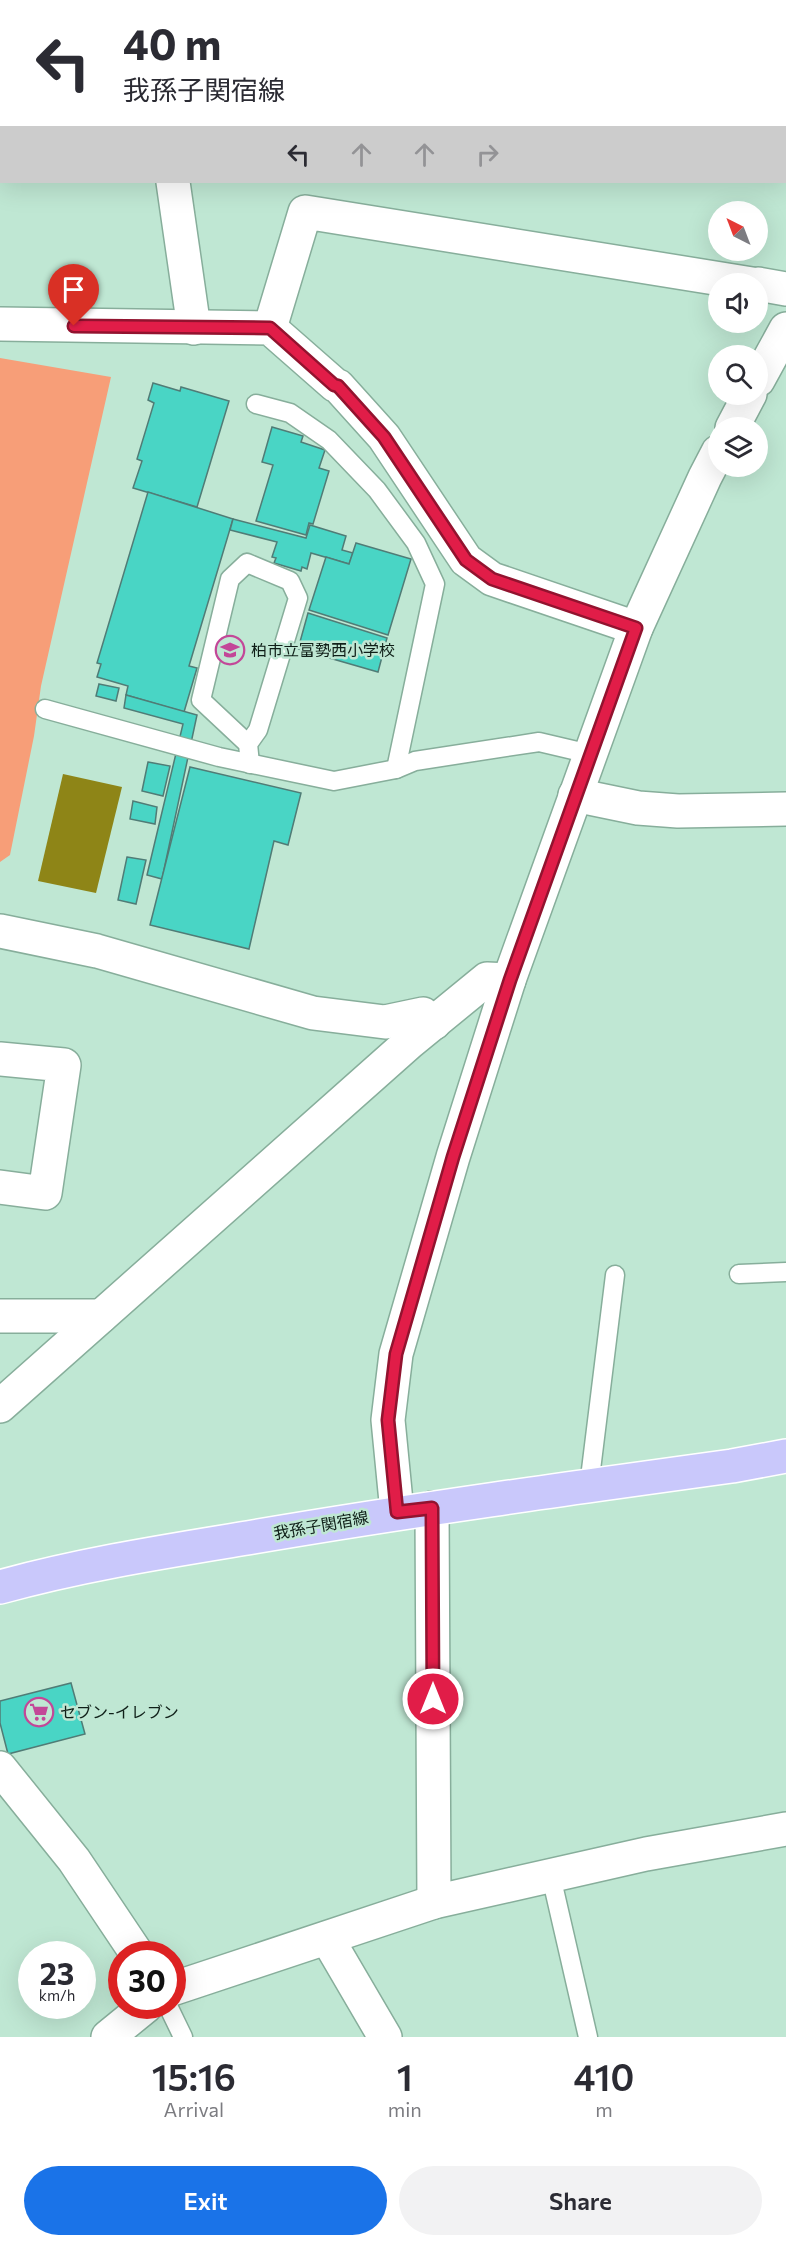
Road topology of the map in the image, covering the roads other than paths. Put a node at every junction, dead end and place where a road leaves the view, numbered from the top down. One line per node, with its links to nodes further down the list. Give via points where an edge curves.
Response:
1 (173, 183): 6 (street)
2 (708, 277): 7 (street, via 305,212)
3 (768, 286): 4 (street)
4 (786, 289)
5 (0, 324): 6 (street)
6 (194, 328): 7 (street)
7 (270, 328): 12 (street, via 338,386 384,437 466,560 492,579)
8 (786, 329): 9 (street)
9 (768, 362)
10 (256, 404): 17 (lane, via 290,413 329,440 383,499 416,543 435,584)
11 (708, 471): 12 (street)
12 (636, 628): 15 (street)
13 (45, 709): 16 (lane)
14 (248, 744): 14 (lane, via 201,700 230,579 247,563 290,581 298,598 258,730); 16 (lane)
15 (590, 754): 17 (lane, via 539,742 415,761); 18 (street)
16 (250, 764): 17 (lane, via 334,781)
17 (396, 769)
18 (575, 795): 19 (street, via 638,808 678,811); 21 (street)
19 (786, 809)
20 (0, 931): 22 (street, via 97,951 313,1013 385,1022 423,1014)
21 (510, 980): 22 (street, via 486,980); 34 (street, via 396,1354 388,1420)
22 (434, 1023): 29 (street)
23 (0, 1059): 24 (street, via 64,1065 45,1193)
24 (0, 1187)
25 (786, 1272): 26 (lane)
26 (739, 1274)
27 (615, 1275): 32 (lane)
28 (0, 1316): 29 (street)
29 (101, 1316): 30 (street)
30 (0, 1406)
31 (786, 1456): 32 (main road, 我孫子関宿線)
32 (589, 1486): 33 (main road, 我孫子関宿線)
33 (432, 1508): 34 (main road, 我孫子関宿線); 39 (street)
34 (397, 1512): 35 (main road, 我孫子関宿線, via 122,1559)
35 (0, 1587)
36 (0, 1768): 41 (street, via 74,1860)
37 (786, 1829): 38 (street)
38 (551, 1876): 39 (street); 48 (lane)
39 (434, 1902): 40 (street)
40 (327, 1938): 42 (street); 47 (street)
41 (128, 1941)
42 (186, 1984)
43 (130, 2019): 45 (street)
44 (174, 2019): 46 (lane)
45 (108, 2037)
46 (183, 2037)
47 (385, 2037)
48 (588, 2037)

